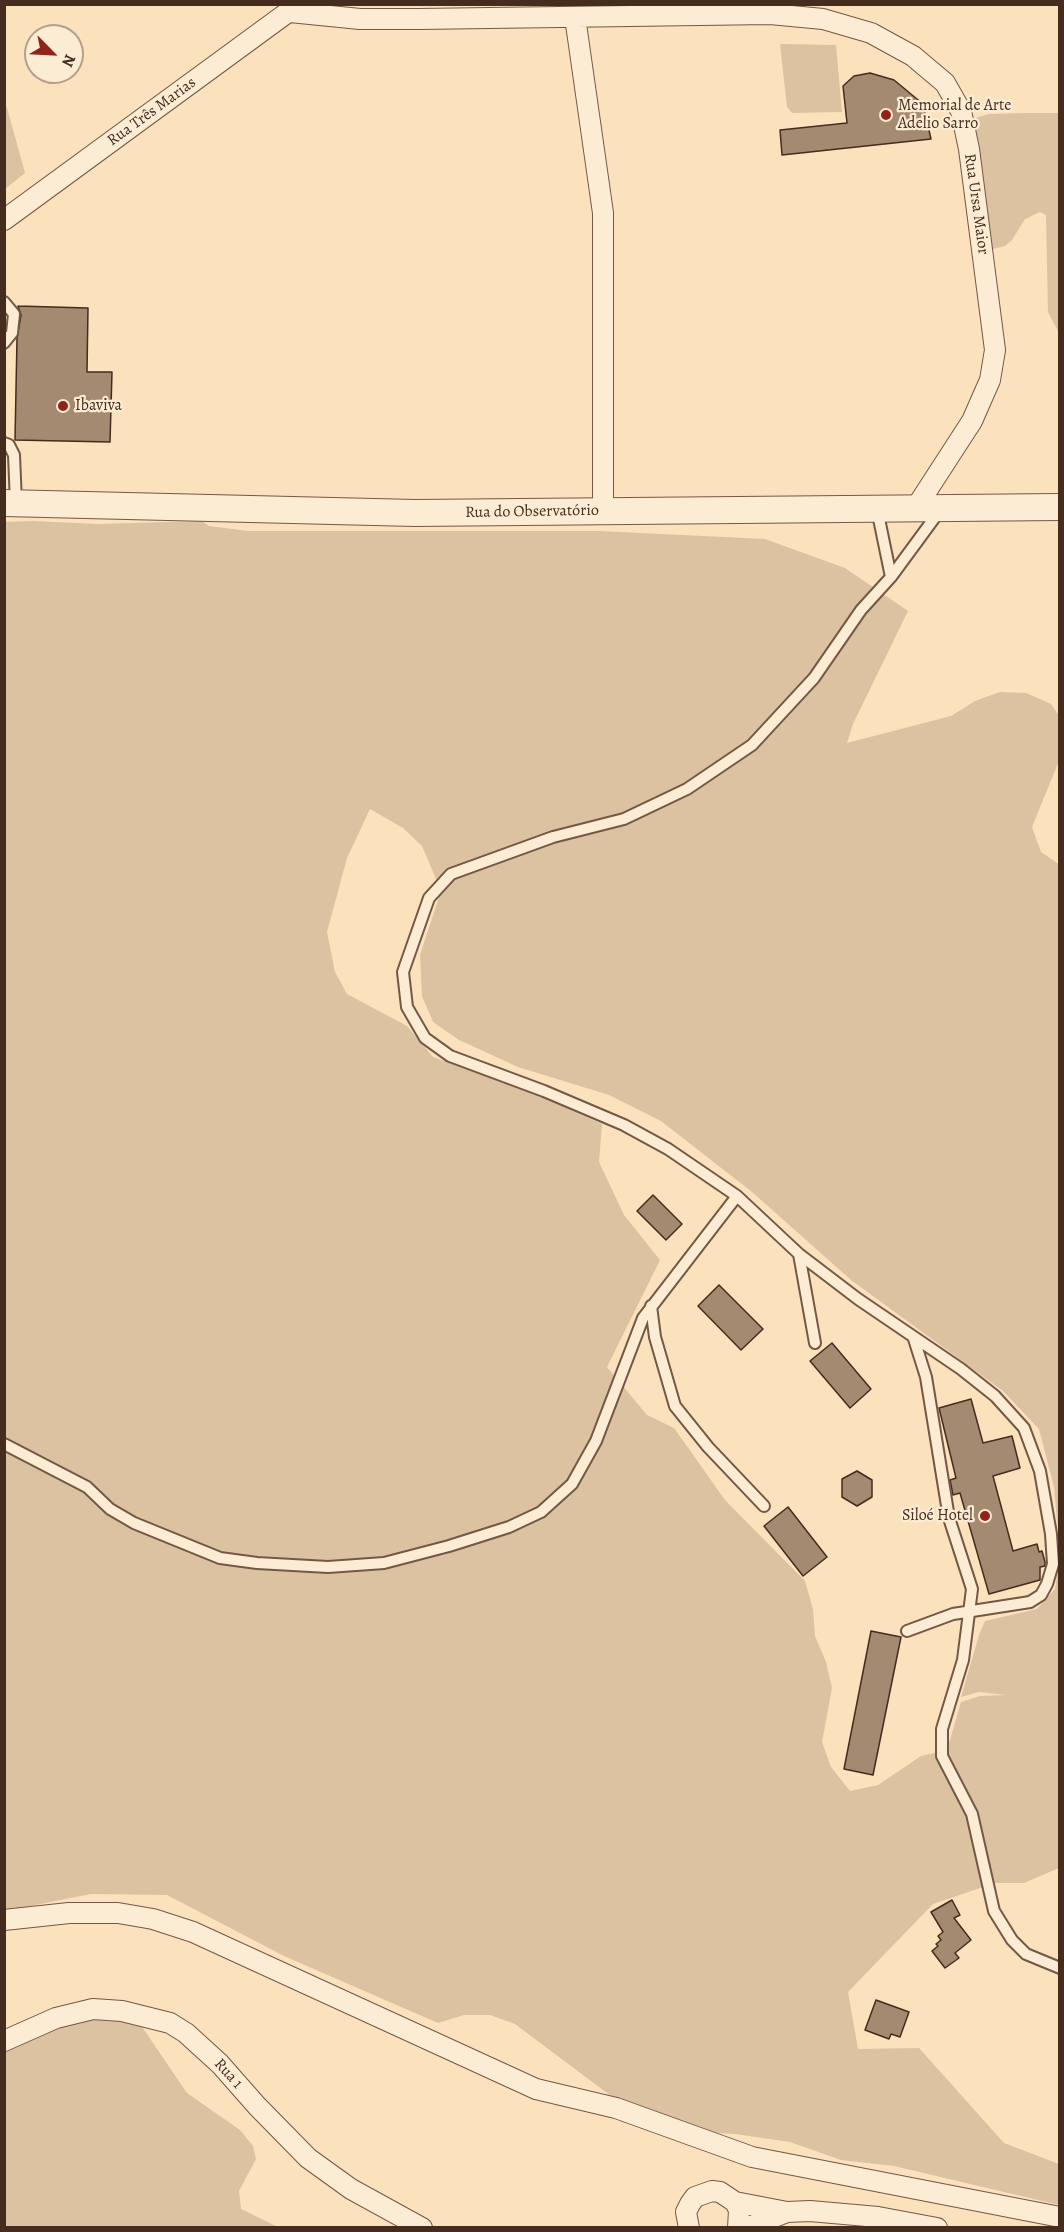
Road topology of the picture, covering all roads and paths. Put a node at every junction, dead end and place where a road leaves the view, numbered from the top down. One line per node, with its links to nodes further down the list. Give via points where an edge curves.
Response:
1 (294, 8): 2 (street, Rua Ursa Maior); 4 (street, Rua Três Marias)
2 (324, 11): 3 (street, Rua Ursa Maior, via 407,19)
3 (575, 17): 12 (street, Rua Ursa Maior, via 770,14 823,19 871,33 913,56 945,83 961,111 969,149 994,350 990,380 972,421); 13 (street, via 603,213)
4 (4, 220)
5 (4, 302): 6 (lane, via 14,314 12,333)
6 (4, 343)
7 (4, 443): 8 (lane, via 14,455)
8 (10, 503): 13 (street, Rua do Observatório, via 415,513)
9 (1059, 507): 11 (street, Rua do Observatório)
10 (877, 509): 12 (street, Rua do Observatório); 13 (street, Rua do Observatório); 14 (lane)
11 (941, 509): 12 (street, Rua do Observatório); 14 (lane)
12 (915, 510)
13 (603, 511)
14 (891, 576): 15 (lane, via 861,610 814,678 752,745 687,789 624,819 553,837 451,874 429,898 403,972 412,1018 425,1038 450,1056 624,1125 668,1149)
15 (737, 1196): 16 (lane); 17 (lane)
16 (799, 1254): 18 (lane); 19 (lane)
17 (651, 1306): 20 (lane, via 628,1349 596,1441 572,1484 541,1512 509,1527 384,1563 328,1567 220,1558 134,1523 110,1509 87,1487); 21 (lane, via 655,1337 675,1406)
18 (914, 1339): 22 (lane, via 926,1377 949,1518 972,1589); 22 (lane, via 961,1369 1016,1418 1030,1439 1040,1471 1053,1564 1047,1584 1041,1595 1030,1602)
19 (815, 1343)
20 (4, 1444)
21 (764, 1506)
22 (968, 1614): 23 (lane, via 953,1614); 25 (lane, via 963,1660 942,1729 942,1756 972,1814 994,1911 1026,1954)
23 (907, 1631)
24 (4, 1920): 29 (street, via 69,1912 118,1913 153,1919 193,1932 536,2088 569,2099 616,2108 752,2157)
25 (1059, 1968)
26 (4, 2041): 31 (street, Rua 1, via 56,2018 93,2009 123,2011 170,2023 220,2064 308,2158 351,2189)
27 (735, 2202): 28 (street); 30 (street, via 720,2192 703,2193 690,2204); 32 (street, via 739,2210)
28 (787, 2212): 33 (street); 34 (street, via 878,2217)
29 (1059, 2217)
30 (686, 2227)
31 (422, 2228)
32 (738, 2228)
33 (746, 2228)
34 (937, 2228)

